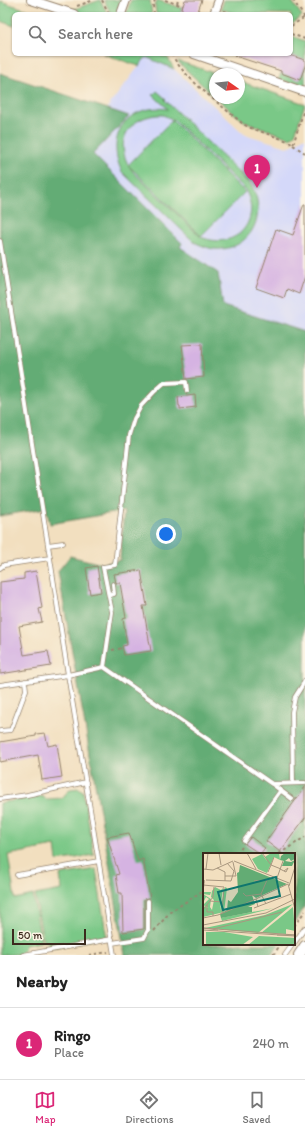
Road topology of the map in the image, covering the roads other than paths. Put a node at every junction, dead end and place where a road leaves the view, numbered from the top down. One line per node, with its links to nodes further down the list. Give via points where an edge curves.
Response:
1 (31, 0): 4 (street)
2 (126, 0): 5 (street)
3 (219, 0): 6 (street)
4 (68, 12)
5 (122, 12)
6 (215, 12)
7 (201, 56): 8 (street)
8 (305, 92)
9 (0, 241): 12 (lane)
10 (187, 391): 16 (lane, via 186,382 164,384 140,406 134,419 130,434 115,565 103,567)
11 (63, 543): 12 (lane)
12 (48, 546): 13 (lane)
13 (50, 558): 14 (lane, via 4,565); 18 (lane)
14 (0, 568)
15 (113, 584): 16 (lane, via 114,594)
16 (109, 595): 17 (lane, via 112,612)
17 (104, 667): 18 (lane); 26 (lane)
18 (68, 675): 20 (lane); 23 (lane)
19 (305, 681): 24 (lane, via 295,697 292,712)
20 (25, 682): 21 (lane); 22 (lane, via 26,690 11,730)
21 (0, 685)
22 (0, 731)
23 (86, 782): 28 (lane); 31 (lane)
24 (293, 783): 25 (lane); 26 (lane)
25 (305, 783)
26 (272, 784): 27 (lane)
27 (281, 790): 29 (lane); 30 (lane)
28 (0, 799)
29 (292, 799)
30 (244, 841)
31 (99, 861): 32 (lane); 35 (lane)
32 (17, 875)
33 (148, 901): 35 (lane, via 148,930 144,938)
34 (305, 928): 36 (lane)
35 (112, 941): 39 (lane); 40 (lane)
36 (295, 943)
37 (293, 945): 41 (lane)
38 (305, 946): 42 (street)
39 (114, 953)
40 (23, 955)
41 (285, 955)
42 (299, 955)

